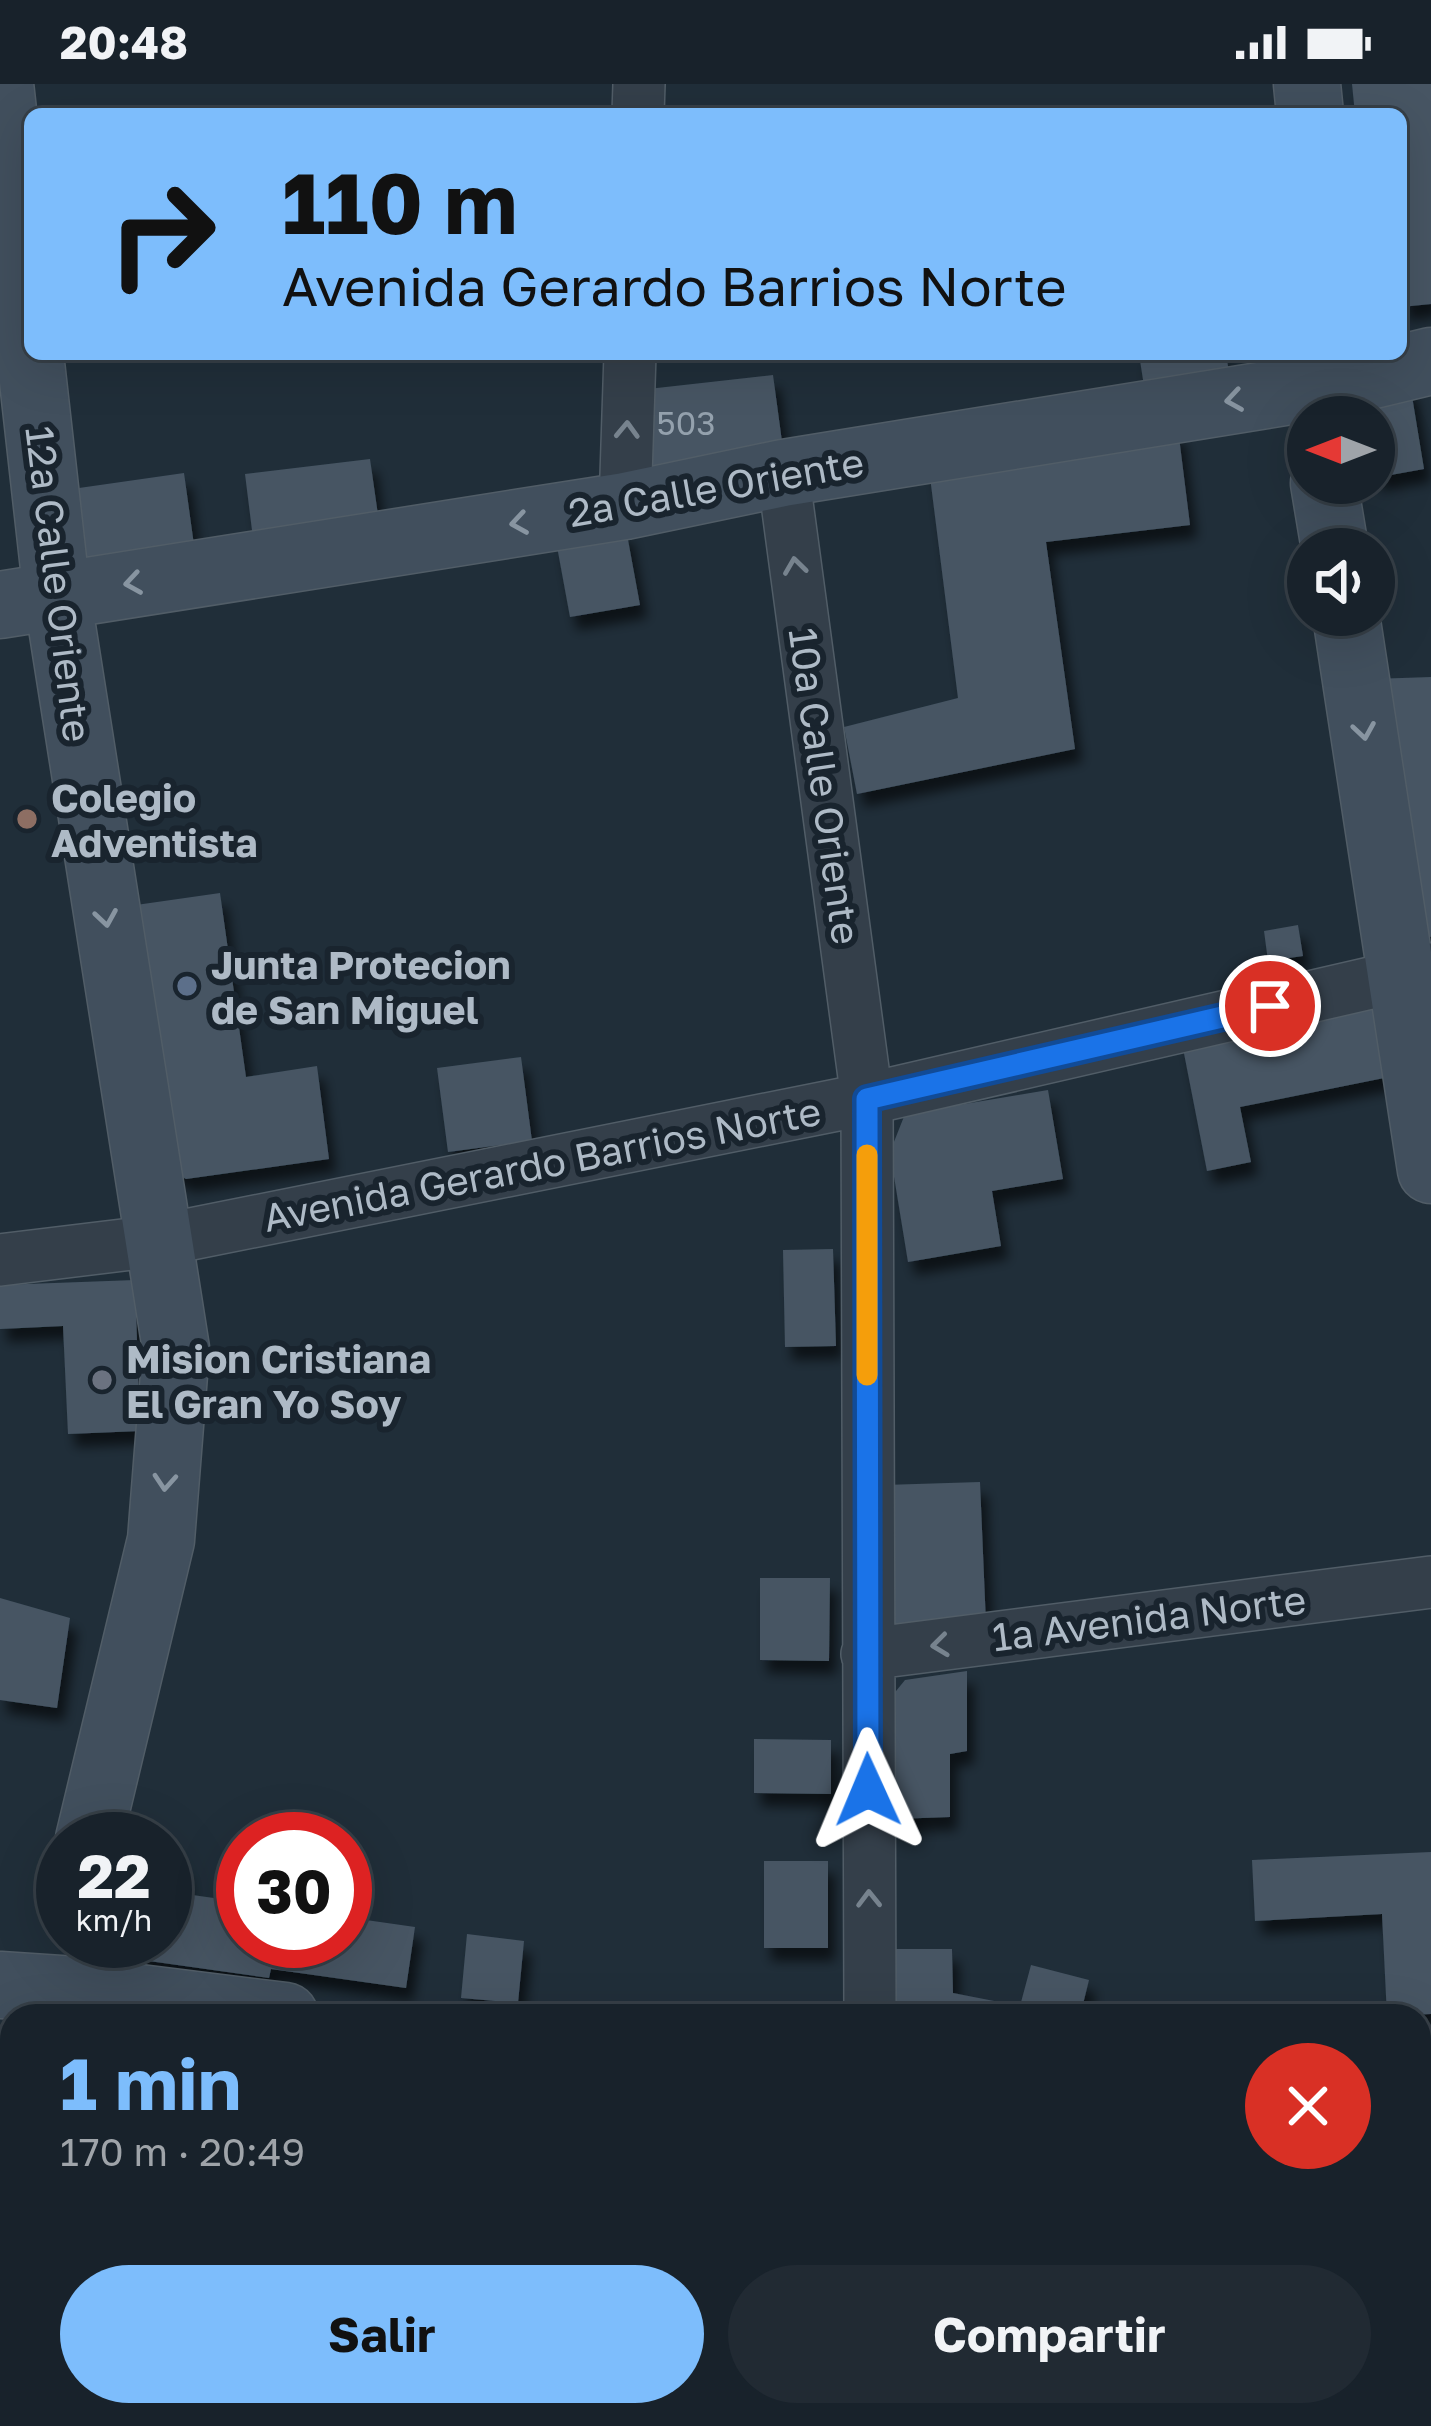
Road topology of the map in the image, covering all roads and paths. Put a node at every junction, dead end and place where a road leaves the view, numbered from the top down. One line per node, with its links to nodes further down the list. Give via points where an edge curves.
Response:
1 (0, 84): 2 (street, 12a Calle Oriente)
2 (24, 299)
3 (30, 360): 9 (street, 12a Calle Oriente)
4 (630, 360): 8 (street, one-way to 4)
5 (1431, 361): 6 (street, 2a Calle Oriente)
6 (1332, 385): 7 (street, 2a Calle Oriente, one-way to 7)
7 (783, 473): 8 (street, 2a Calle Oriente); 12 (street, 10a Calle Oriente, one-way to 7)
8 (625, 506): 9 (street, 2a Calle Oriente, one-way to 9)
9 (28, 600): 14 (street, 12a Calle Oriente, one-way to 14)
10 (1350, 636): 11 (street, one-way to 11)
11 (1418, 973): 12 (street, Avenida Gerardo Barrios Norte); 13 (street)
12 (867, 1099): 14 (street, Avenida Gerardo Barrios Norte); 17 (street, 10a Calle Oriente)
13 (1431, 1169)
14 (156, 1241): 15 (street, Avenida Gerardo Barrios Norte); 18 (street, 12a Calle Oriente, one-way to 18, via 176,1349 161,1540)
15 (0, 1260)
16 (1431, 1582): 17 (street, 1a Avenida Norte, one-way to 17)
17 (867, 1654): 22 (street, 10a Calle Oriente, one-way to 17)
18 (96, 1812)
19 (76, 1982): 20 (street); 21 (street)
20 (0, 1985)
21 (211, 2004)
22 (870, 2004)

